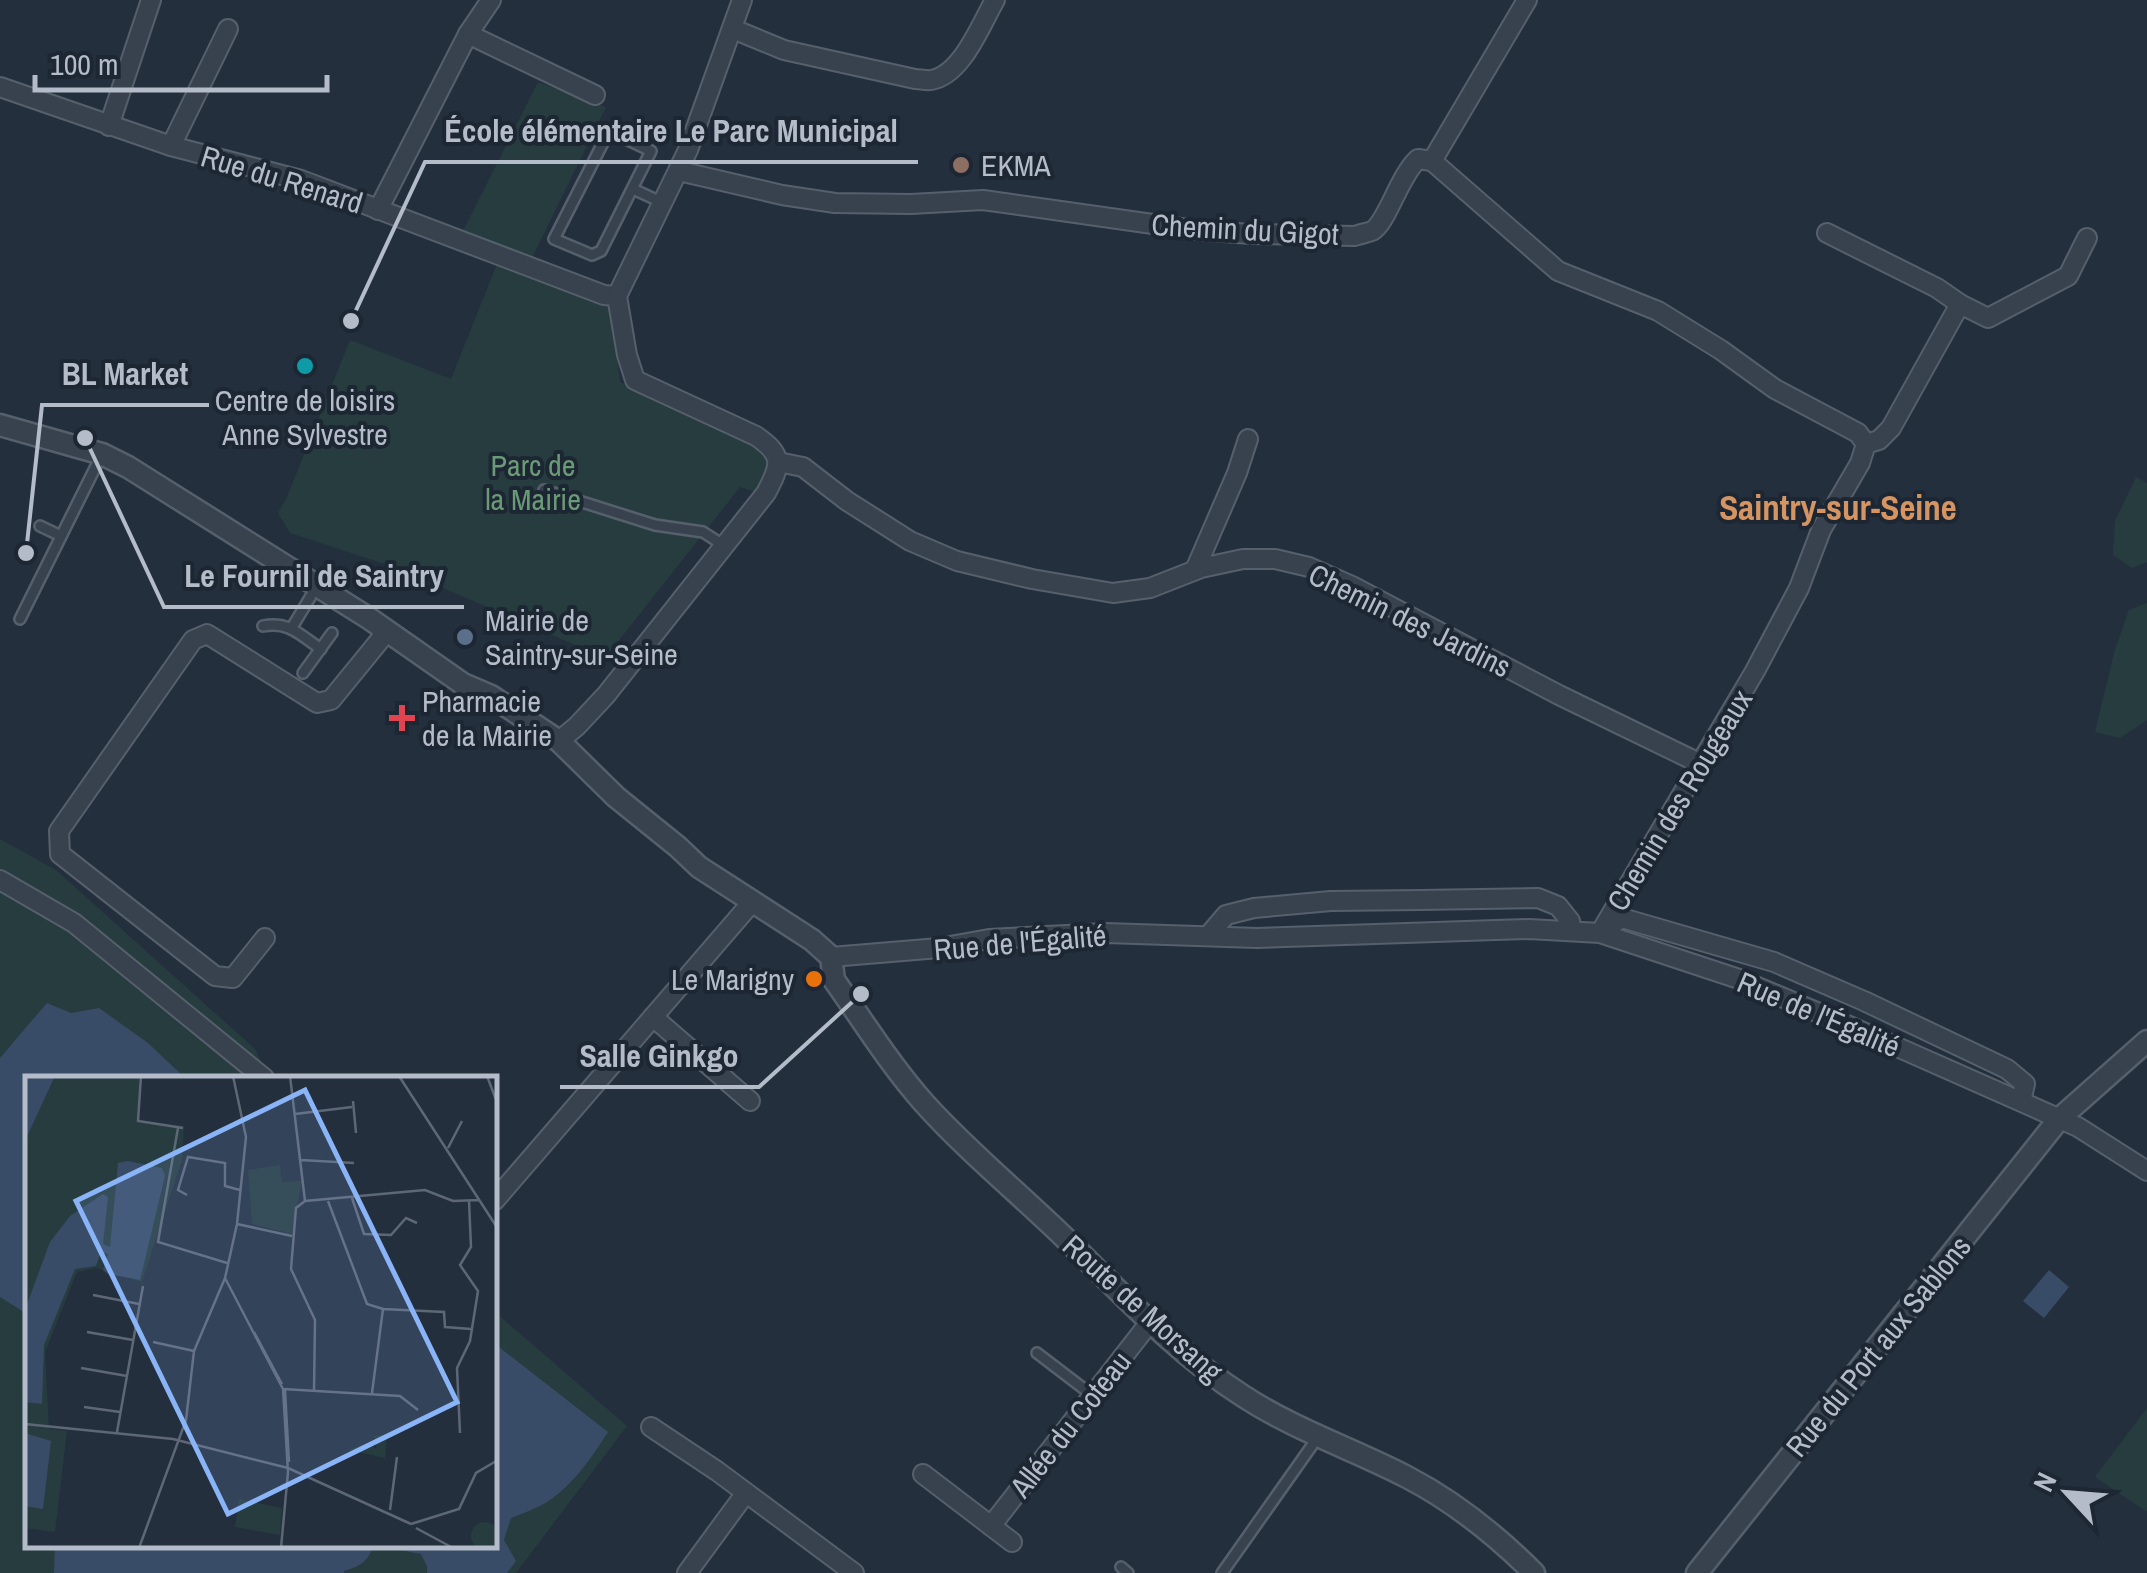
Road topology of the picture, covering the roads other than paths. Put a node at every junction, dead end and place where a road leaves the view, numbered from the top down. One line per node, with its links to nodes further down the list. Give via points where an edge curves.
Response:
1 (151, 0): 11 (street)
2 (491, 0): 8 (street)
3 (742, 0): 7 (street)
4 (995, 0): 7 (street, via 960,62 932,80 784,50)
5 (1527, 0): 13 (street)
6 (228, 29): 12 (street, Rue du Renard)
7 (733, 29): 14 (street)
8 (468, 34): 10 (street); 17 (street)
9 (0, 87): 11 (street, Rue du Renard)
10 (595, 95)
11 (109, 126): 12 (street, Rue du Renard)
12 (171, 146): 17 (street, Rue du Renard, via 302,180)
13 (1432, 161): 14 (street, Chemin du Gigot, via 1418,160 1407,169 1380,224 1356,236 1195,230 983,200 835,202); 24 (street, via 1558,271 1658,311 1775,390 1858,432)
14 (678, 171): 16 (street)
15 (633, 189): 15 (lane, via 651,151 608,131 554,239 592,255 601,250); 16 (lane)
16 (663, 204): 20 (street)
17 (378, 210): 20 (street, Rue du Renard)
18 (1827, 233): 21 (street)
19 (2086, 238): 21 (street, via 2068,276 1988,318)
20 (618, 296): 26 (street, Chemin des Jardins, via 635,380 756,436 773,448)
21 (1960, 304): 24 (street, Chemin des Rougeaux, via 1891,428)
22 (0, 425): 25 (street)
23 (1248, 439): 31 (street)
24 (1866, 444): 41 (street, Chemin des Rougeaux, via 1799,588)
25 (102, 454): 29 (lane); 32 (street)
26 (778, 462): 30 (street, via 766,493); 31 (street, Chemin des Jardins, via 802,467 910,541 958,562 1114,594)
27 (544, 490): 30 (lane, via 655,525 703,532)
28 (40, 526): 29 (lane)
29 (62, 536): 33 (lane)
30 (723, 546): 40 (street, via 606,695)
31 (1196, 570): 41 (street, Chemin des Jardins, via 1275,558 1309,567)
32 (318, 586): 35 (lane); 36 (street)
33 (20, 619)
34 (263, 626): 35 (lane)
35 (291, 629): 38 (lane)
36 (385, 630): 40 (street); 47 (street, via 331,700 318,702 207,634 193,640 59,832 60,854 215,976 233,978)
37 (332, 633): 38 (lane)
38 (320, 649): 39 (lane)
39 (303, 672)
40 (559, 741): 43 (street, via 616,798)
41 (1699, 763): 45 (street, Chemin des Rougeaux)
42 (0, 880): 51 (street, via 74,923)
43 (753, 902): 48 (street); 49 (street)
44 (1572, 931): 45 (street, Rue de l'Égalité); 46 (street, Rue de l'Égalité); 46 (street, via 1558,906 1538,898 1254,908 1226,916)
45 (1600, 932): 53 (street, Rue de l'Égalité, via 1739,979); 53 (street, Chemin des Rougeaux, via 1622,918 1774,962 2007,1069 2025,1084)
46 (1208, 936): 48 (street, Rue de l'Égalité, via 989,938)
47 (265, 938)
48 (831, 956): 57 (street, Route de Morsang, via 834,980 921,1100)
49 (653, 1017): 52 (street); 56 (street)
50 (2147, 1041): 54 (street, Rue du Port aux Sablons)
51 (262, 1076)
52 (750, 1102)
53 (2021, 1102): 54 (street, Rue de l'Égalité)
54 (2059, 1118): 55 (street, Rue de l'Égalité); 70 (street, Rue du Port aux Sablons)
55 (2147, 1171)
56 (498, 1197)
57 (1150, 1322): 59 (street, Allée du Coteau); 61 (street, Route de Morsang, via 1241,1395)
58 (1038, 1353): 59 (lane)
59 (1092, 1394): 64 (street, Allée du Coteau)
60 (652, 1427): 63 (street)
61 (1318, 1437): 68 (lane); 69 (street, Route de Morsang, via 1449,1503)
62 (922, 1474): 64 (street, Allée du Coteau)
63 (745, 1494): 66 (street); 67 (street)
64 (991, 1526): 65 (street, Allée du Coteau)
65 (1012, 1542)
66 (687, 1573)
67 (854, 1573)
68 (1222, 1573)
69 (1534, 1573)
70 (1697, 1573)

